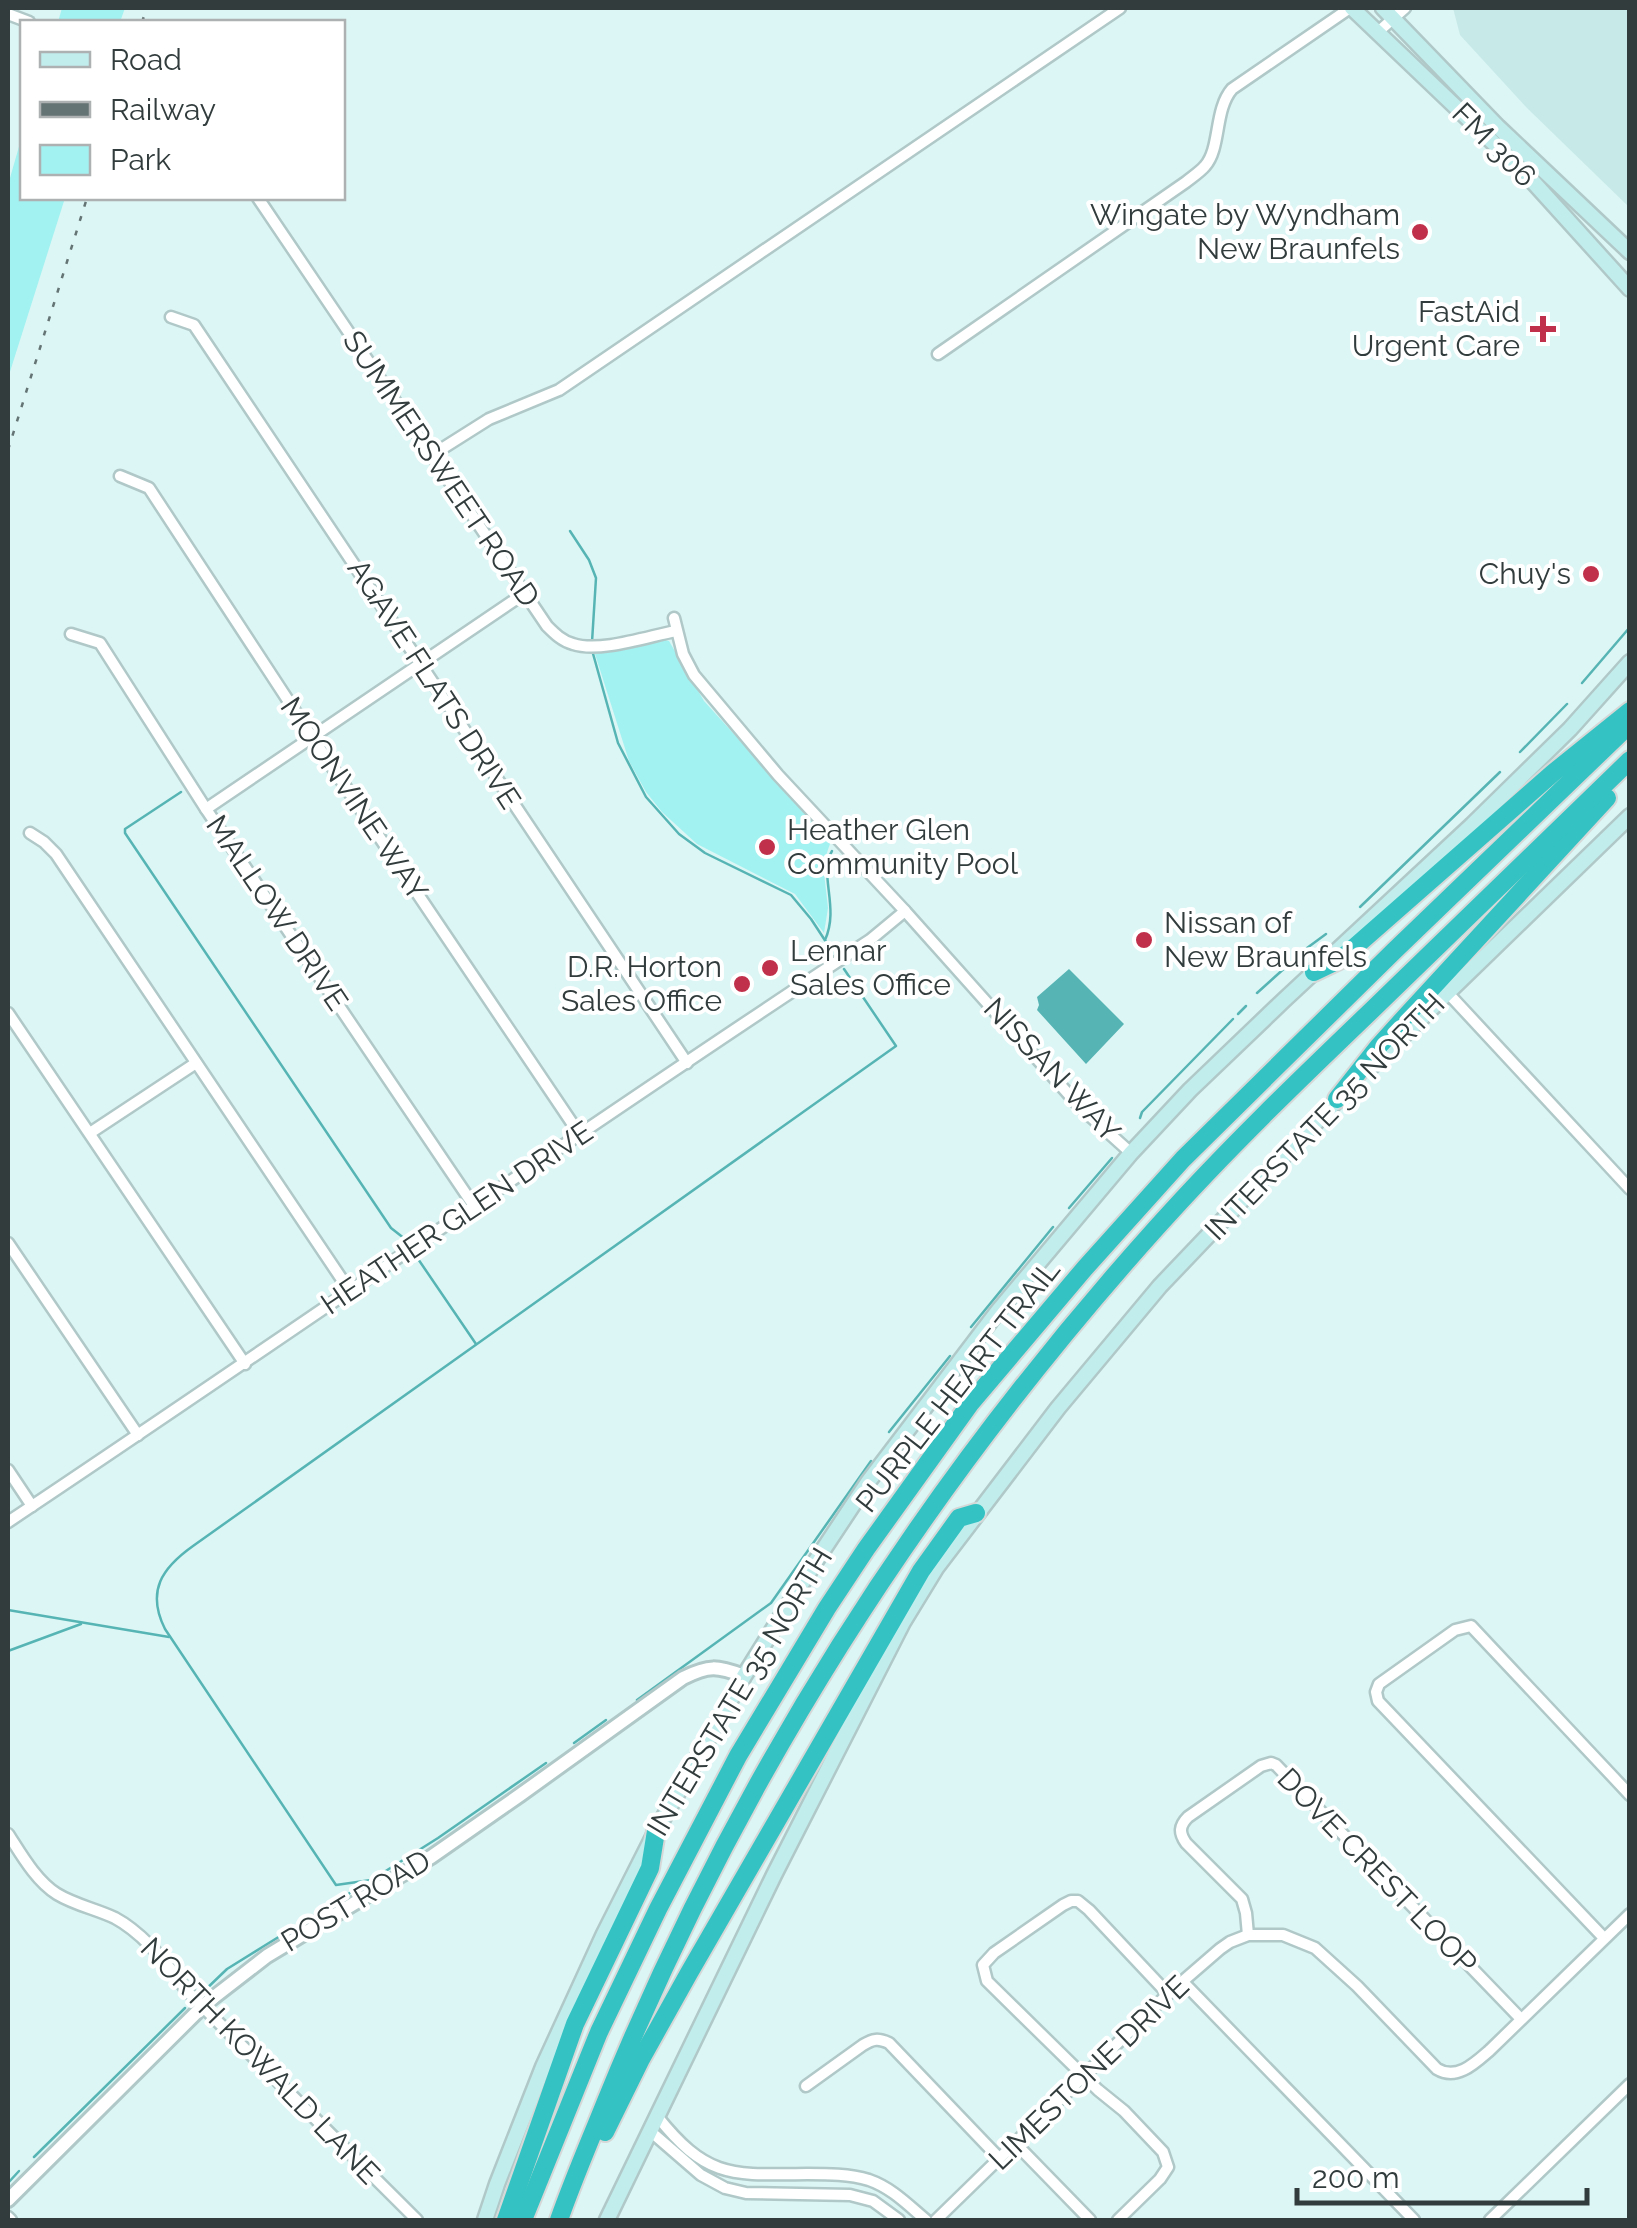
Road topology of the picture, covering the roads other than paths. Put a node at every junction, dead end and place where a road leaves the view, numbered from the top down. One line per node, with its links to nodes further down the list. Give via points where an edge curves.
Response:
1 (1120, 8): 10 (street, via 558,390 489,419)
2 (1351, 8): 4 (main road, FM 306 / FM 306); 9 (street, via 1232,89 1206,166)
3 (1394, 11): 4 (street); 6 (main road, FM 306 / FM 306, via 1498,127)
4 (1378, 32): 7 (main road, FM 306 / FM 306, via 1526,174)
5 (259, 200): 10 (street, SUMMERSWEET ROAD)
6 (1630, 252)
7 (1630, 289)
8 (171, 317): 17 (street, AGAVE FLATS DRIVE, via 194,325)
9 (938, 354)
10 (432, 456): 12 (street, SUMMERSWEET ROAD)
11 (120, 476): 20 (street, MOONVINE WAY, via 149,488)
12 (526, 593): 14 (street, SUMMERSWEET ROAD, via 562,640 584,647); 17 (street)
13 (674, 618): 14 (street, NISSAN WAY)
14 (676, 631): 26 (street, NISSAN WAY, via 694,675)
15 (71, 634): 23 (street, MALLOW DRIVE, via 100,643)
16 (1630, 662): 27 (main road, INTERSTATE 35 NORTH, via 1570,729)
17 (419, 666): 20 (street); 31 (street, AGAVE FLATS DRIVE)
18 (1630, 711): 27 (highway, via 1340,959)
19 (1630, 724): 68 (highway, PURPLE HEART TRAIL, via 1183,1159 970,1404 866,1549 738,1756 599,2032)
20 (312, 737): 23 (street); 34 (street, MOONVINE WAY)
21 (1630, 760): 69 (highway, PURPLE HEART TRAIL, via 1213,1166 1048,1353 946,1487 854,1623 733,1827 664,1967)
22 (1630, 775): 32 (highway, via 1378,1046)
23 (206, 809): 37 (street, MALLOW DRIVE)
24 (1630, 816): 28 (main road, INTERSTATE 35 NORTH)
25 (30, 833): 30 (street, via 56,854)
26 (905, 911): 31 (street, HEATHER GLEN DRIVE); 35 (street, NISSAN WAY, via 1080,1107)
27 (1314, 972): 35 (main road, INTERSTATE 35 NORTH)
28 (1447, 992): 32 (main road, INTERSTATE 35 NORTH); 36 (street)
29 (8, 1014): 33 (street)
30 (196, 1063): 33 (street); 39 (street)
31 (687, 1064): 34 (street, HEATHER GLEN DRIVE)
32 (1337, 1099): 44 (main road, INTERSTATE 35 NORTH, via 1160,1286)
33 (90, 1133): 40 (street)
34 (580, 1135): 37 (street, HEATHER GLEN DRIVE)
35 (1131, 1153): 46 (main road, INTERSTATE 35 NORTH, via 892,1450)
36 (1630, 1189)
37 (474, 1206): 39 (street, HEATHER GLEN DRIVE)
38 (8, 1242): 41 (street)
39 (349, 1290): 40 (street, HEATHER GLEN DRIVE)
40 (244, 1364): 41 (street, HEATHER GLEN DRIVE)
41 (138, 1435): 43 (street, HEATHER GLEN DRIVE)
42 (8, 1470): 43 (street)
43 (32, 1506): 45 (street, HEATHER GLEN DRIVE)
44 (976, 1513): 60 (main road, INTERSTATE 35 NORTH, via 903,1622); 70 (highway, via 958,1518 921,1570 734,1893 641,2059)
45 (8, 1522)
46 (744, 1676): 48 (main road, INTERSTATE 35 NORTH); 55 (street, POST ROAD, via 720,1667 683,1678 459,1838 267,1956)
47 (1630, 1795): 52 (street, via 1471,1626 1455,1630 1379,1684 1378,1700)
48 (656, 1831): 66 (main road, INTERSTATE 35 NORTH, via 544,2067); 67 (highway, via 650,1868 574,2024)
49 (8, 1834): 55 (street, NORTH KOWALD LANE, via 54,1892 130,1928)
50 (1630, 1914): 52 (street)
51 (1248, 1935): 53 (street, LIMESTONE DRIVE); 56 (street, via 1283,1934 1314,1948 1444,2074 1474,2064); 56 (street, DOVE CREST LOOP, via 1242,1899 1180,1829 1188,1817 1271,1763)
52 (1604, 1938): 56 (street)
53 (1183, 1982): 54 (street, LIMESTONE DRIVE); 77 (street)
54 (1168, 1994): 57 (street, LIMESTONE DRIVE); 57 (street, via 1078,1902 1063,1905 989,1957 983,1965 987,1981)
55 (203, 2006): 64 (street, POST ROAD); 65 (street, NORTH KOWALD LANE)
56 (1521, 2019)
57 (1084, 2076): 62 (street, LIMESTONE DRIVE); 76 (street, via 1168,2159 1160,2179)
58 (1630, 2084): 78 (street)
59 (806, 2086): 63 (street, via 863,2045 883,2040)
60 (657, 2116): 61 (main road, INTERSTATE 35 NORTH); 73 (street, via 710,2166 756,2175 850,2175 891,2190)
61 (649, 2130): 71 (main road, INTERSTATE 35 NORTH); 72 (street, via 725,2188 850,2195)
62 (1015, 2144): 63 (street, LIMESTONE DRIVE); 75 (street)
63 (1000, 2158): 74 (street, LIMESTONE DRIVE)
64 (8, 2200)
65 (418, 2220)
66 (485, 2220)
67 (506, 2220)
68 (523, 2220)
69 (558, 2220)
70 (568, 2220)
71 (607, 2220)
72 (900, 2220)
73 (926, 2220)
74 (936, 2220)
75 (1090, 2220)
76 (1118, 2220)
77 (1414, 2220)
78 (1490, 2220)

